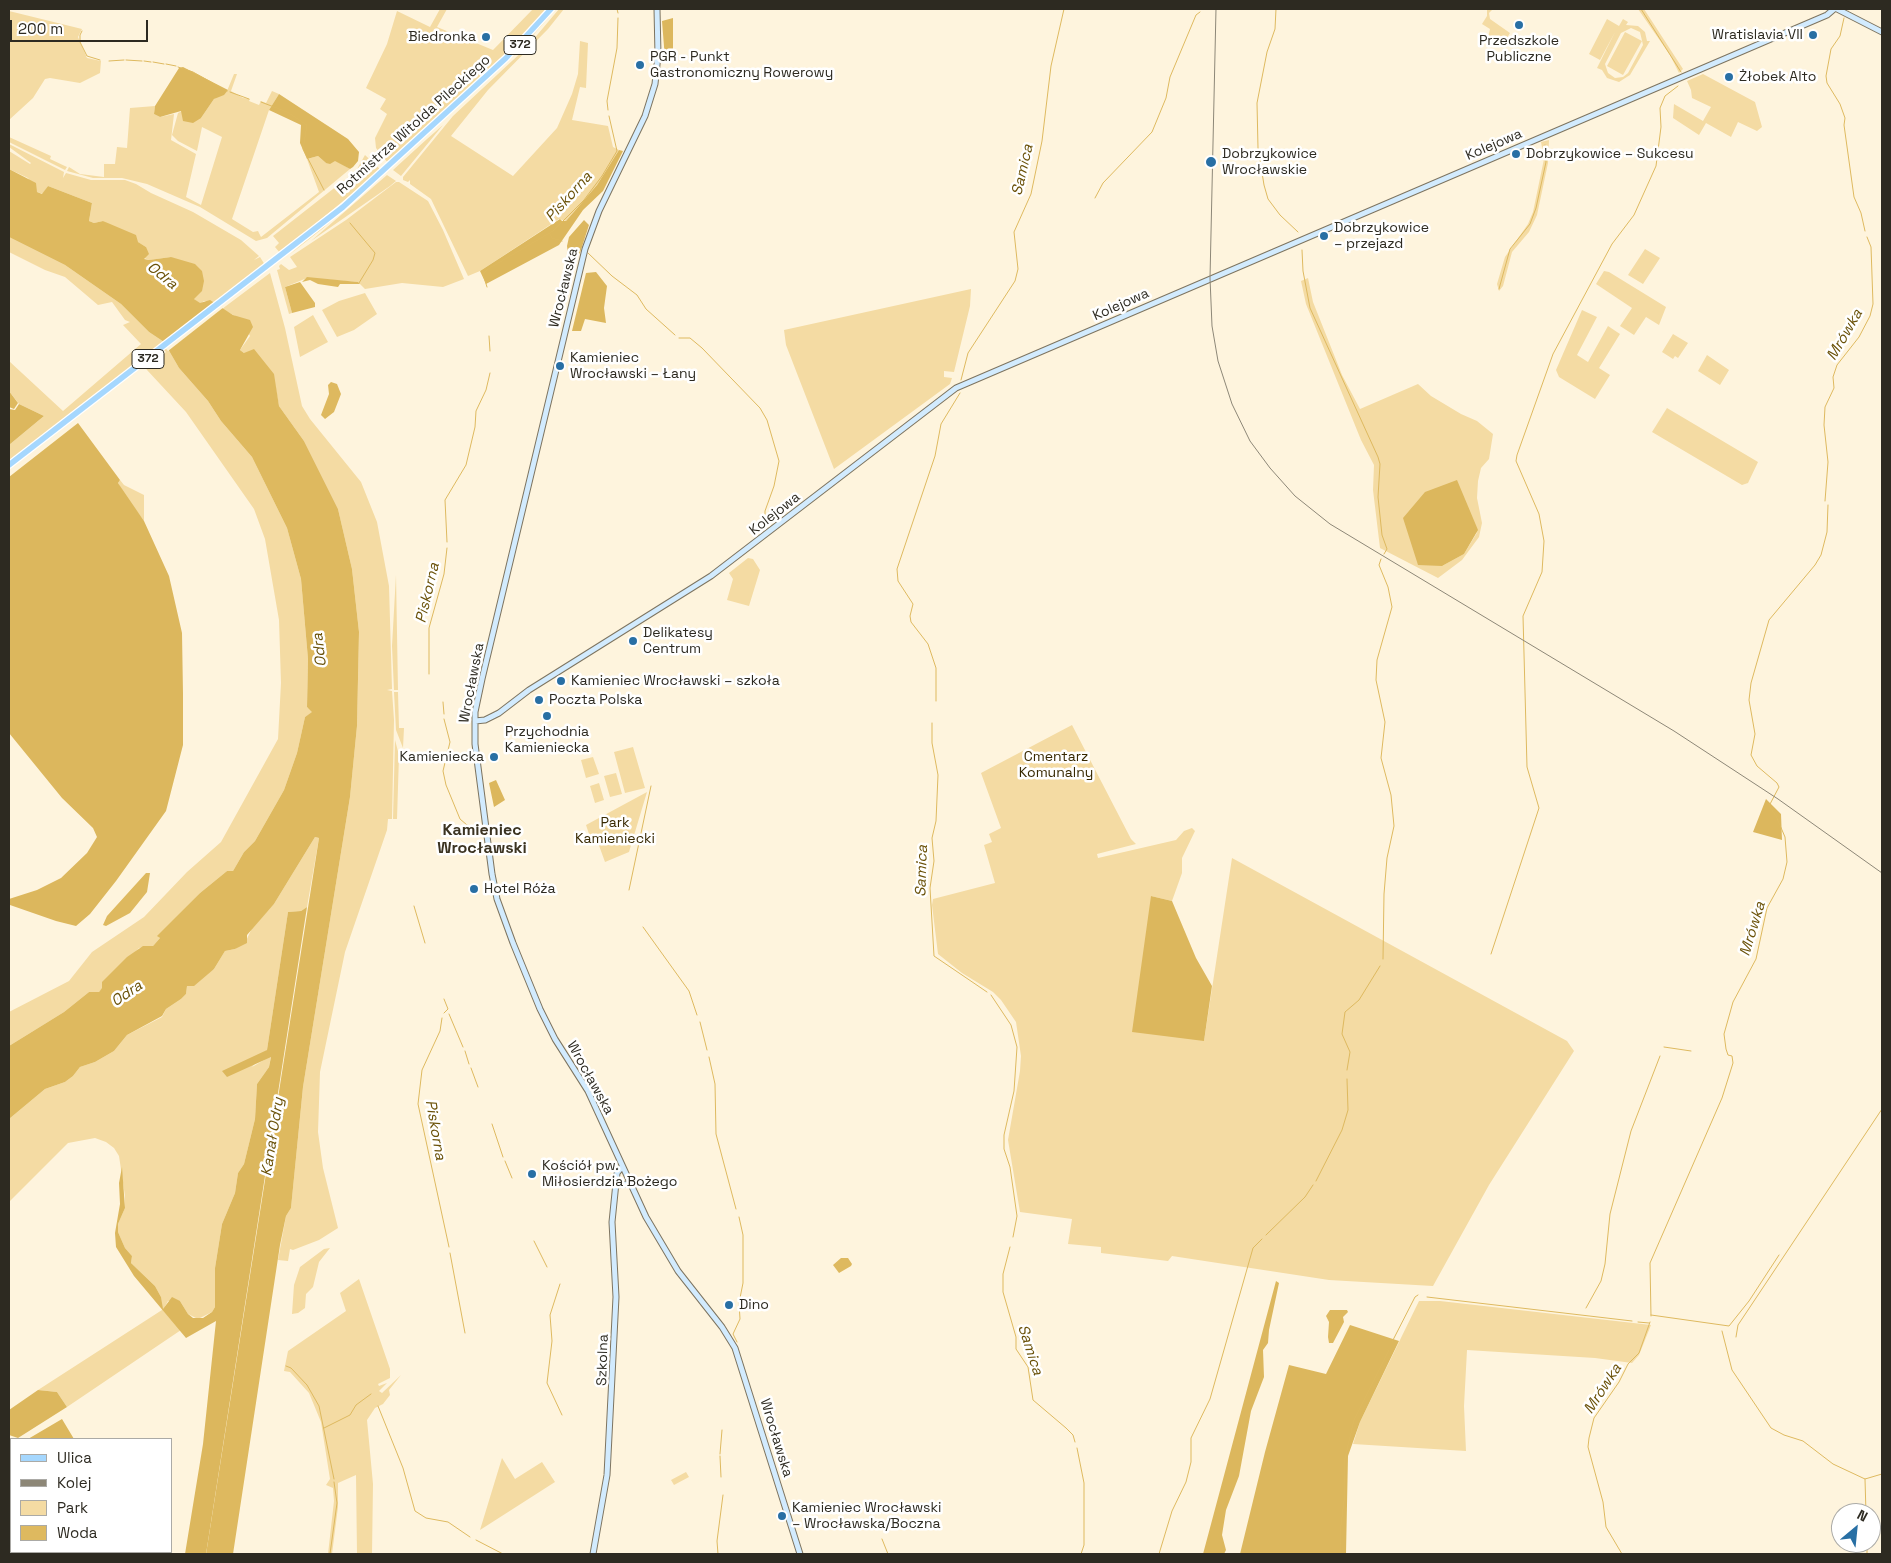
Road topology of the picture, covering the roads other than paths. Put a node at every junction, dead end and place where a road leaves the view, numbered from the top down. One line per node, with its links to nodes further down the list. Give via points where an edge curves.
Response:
1 (551, 9): 5 (main road, Rotmistrza Witolda Pileckiego / 372, via 517,48 383,172 287,252)
2 (657, 9): 6 (street, Wrocławska, via 658,55 653,92 646,116 599,211 585,249 480,687)
3 (1836, 9): 4 (street); 6 (street, Kolejowa, via 956,388 711,576 529,690 499,713)
4 (1882, 32)
5 (9, 465)
6 (475, 721): 7 (street, Wrocławska, via 489,855 502,914 540,1009 588,1091)
7 (622, 1167): 8 (street, Wrocławska); 9 (street, Szkolna)
8 (629, 1184): 9 (street); 11 (street, Wrocławska, via 678,1271 735,1348)
9 (615, 1185): 10 (street, Szkolna, via 612,1222 616,1297 608,1475)
10 (593, 1554)
11 (800, 1554)

